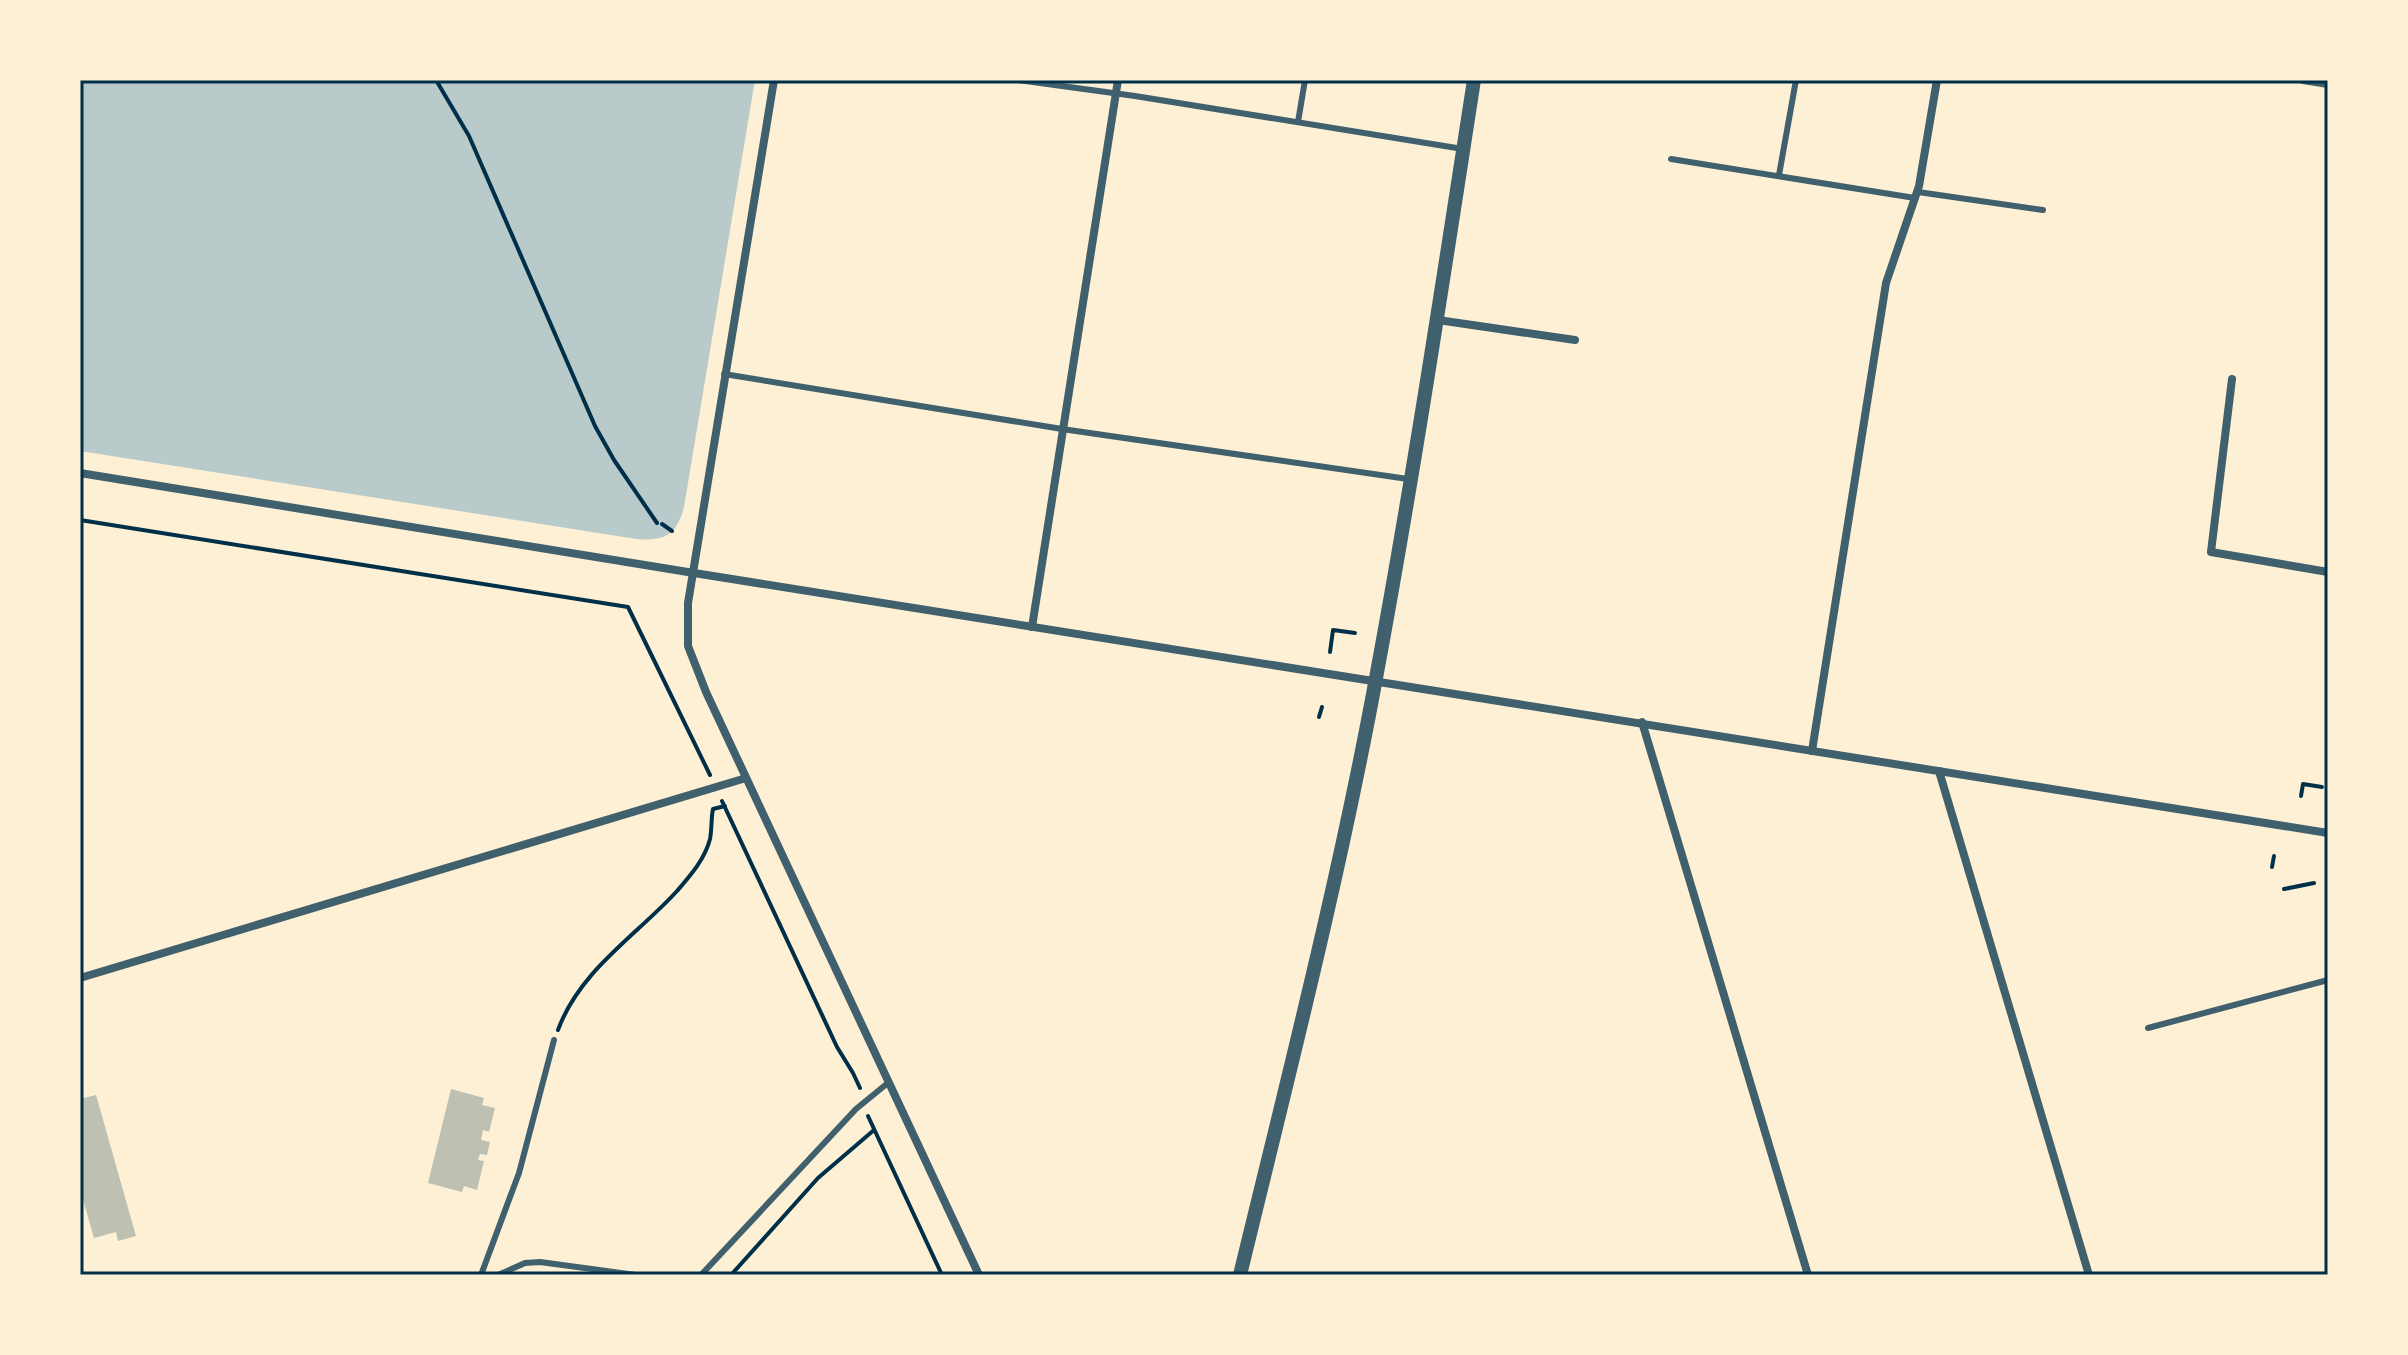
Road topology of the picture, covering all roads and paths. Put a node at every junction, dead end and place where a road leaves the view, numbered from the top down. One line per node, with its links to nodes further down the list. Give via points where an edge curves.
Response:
1 (436, 80): 26 (path, via 469,136 595,426 660,524)
2 (774, 80): 20 (street)
3 (1018, 80): 11 (lane)
4 (1118, 80): 11 (street)
5 (1305, 80): 12 (lane)
6 (1474, 80): 13 (street)
7 (1796, 80): 15 (lane)
8 (1937, 80): 16 (street)
9 (2303, 80): 10 (street)
10 (2328, 84)
11 (1116, 94): 12 (lane); 22 (street)
12 (1298, 122): 13 (lane)
13 (1463, 149): 18 (street)
14 (1671, 159): 15 (lane)
15 (1779, 175): 16 (lane)
16 (1916, 195): 17 (lane); 36 (street, via 1886,283)
17 (2043, 210)
18 (1438, 320): 19 (street); 24 (street)
19 (1575, 340)
20 (724, 374): 22 (lane); 28 (street)
21 (2232, 379): 27 (street, via 2211,552)
22 (1062, 429): 24 (lane); 29 (street)
23 (80, 473): 28 (street)
24 (1411, 479): 32 (street)
25 (80, 520): 39 (path, via 628,607)
26 (672, 531)
27 (2328, 572)
28 (694, 573): 29 (street); 38 (street, via 688,646)
29 (1032, 627): 32 (street)
30 (1355, 633): 31 (path, via 1333,630)
31 (1330, 652)
32 (1376, 681): 35 (street); 62 (street)
33 (1322, 707): 34 (path)
34 (1319, 717)
35 (1642, 722): 36 (street); 63 (street)
36 (1812, 751): 37 (street)
37 (1939, 771): 43 (street); 64 (street)
38 (746, 778): 39 (street); 52 (street)
39 (716, 787): 42 (path); 48 (street)
40 (2322, 787): 41 (path, via 2303,784)
41 (2301, 796)
42 (725, 806): 51 (path, via 713,809 710,838 698,865 589,977); 53 (path)
43 (2328, 833)
44 (2274, 856): 45 (path)
45 (2272, 867)
46 (2314, 883): 47 (path)
47 (2284, 889)
48 (80, 978)
49 (2328, 980): 50 (lane)
50 (2148, 1028)
51 (554, 1040): 55 (lane, via 519,1173)
52 (889, 1082): 53 (lane); 61 (street)
53 (864, 1102): 54 (path); 58 (lane)
54 (874, 1130): 59 (path, via 818,1178); 60 (path)
55 (481, 1275)
56 (498, 1275): 57 (lane, via 540,1262)
57 (636, 1275)
58 (701, 1275)
59 (731, 1275)
60 (942, 1275)
61 (979, 1275)
62 (1240, 1275)
63 (1808, 1275)
64 (2089, 1275)

